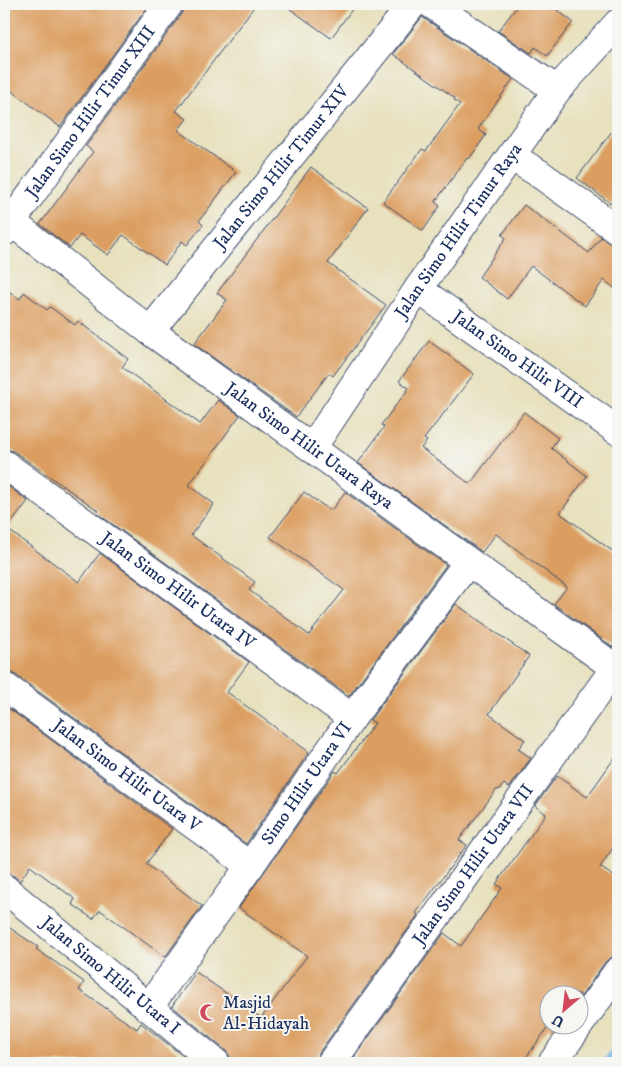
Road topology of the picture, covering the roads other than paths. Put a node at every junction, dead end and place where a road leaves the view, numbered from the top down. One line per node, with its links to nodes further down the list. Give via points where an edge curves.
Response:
1 (169, 4): 7 (street, Jalan Simo Hilir Timur XIII)
2 (413, 4): 10 (street, Jalan Simo Hilir Timur XIV)
3 (431, 4): 5 (street)
4 (618, 23): 5 (street, Jalan Simo Hilir Timur Raya)
5 (557, 90): 6 (street, Jalan Simo Hilir Timur Raya)
6 (512, 157): 8 (street); 9 (street, Jalan Simo Hilir Timur Raya)
7 (6, 224): 10 (street, Jalan Simo Hilir Utara Raya)
8 (618, 230)
9 (418, 289): 11 (street, Jalan Simo Hilir VIII); 12 (street, Jalan Simo Hilir Timur Raya)
10 (150, 331): 12 (street, Jalan Simo Hilir Utara Raya)
11 (618, 431)
12 (312, 448): 14 (street, Jalan Simo Hilir Utara Raya)
13 (4, 464): 17 (street, Jalan Simo Hilir Utara IV)
14 (468, 562): 15 (street, Jalan Simo Hilir Utara Raya); 17 (street, Simo Hilir Utara VI)
15 (617, 669): 23 (street, Jalan Simo Hilir Utara VII)
16 (4, 686): 18 (street, Jalan Simo Hilir Utara V)
17 (352, 718): 18 (street, Simo Hilir Utara VI)
18 (250, 866): 21 (street, Simo Hilir Utara VI)
19 (4, 888): 21 (street, Jalan Simo Hilir Utara I)
20 (618, 971): 24 (street)
21 (148, 1008): 22 (street, Jalan Simo Hilir Utara I)
22 (216, 1063)
23 (331, 1063)
24 (552, 1063)

